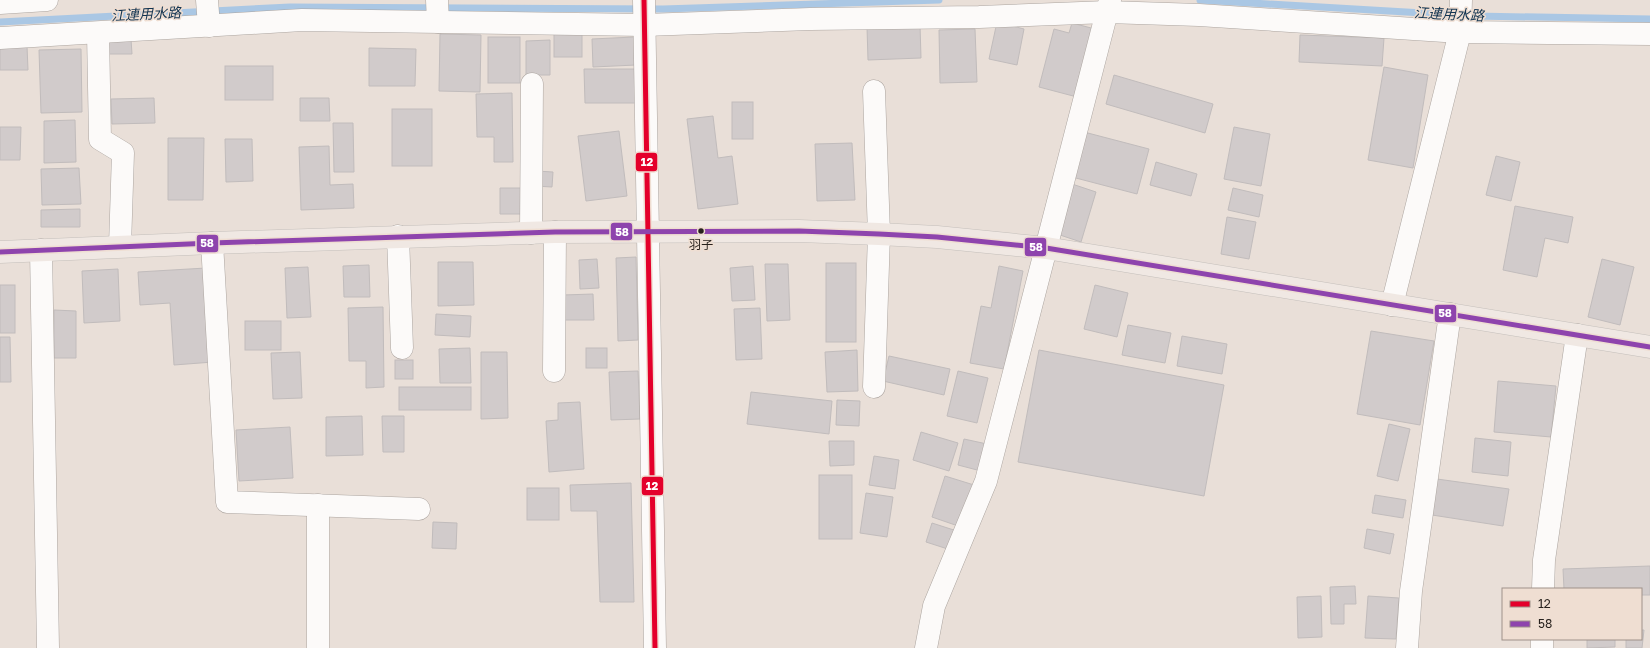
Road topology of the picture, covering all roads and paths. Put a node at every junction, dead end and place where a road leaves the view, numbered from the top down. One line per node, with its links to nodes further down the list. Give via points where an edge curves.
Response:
1 (47, 0): 6 (street)
2 (207, 0): 11 (street)
3 (437, 0): 9 (street)
4 (644, 0): 10 (street)
5 (1461, 0): 12 (street)
6 (0, 2)
7 (1108, 6): 8 (street, via 979,17); 12 (street, via 1199,15); 25 (street)
8 (864, 9): 10 (street)
9 (438, 22): 10 (street); 11 (street, via 302,20)
10 (645, 24): 18 (street)
11 (209, 26): 13 (street)
12 (1460, 32): 14 (street); 28 (street)
13 (98, 33): 15 (street); 24 (street, via 100,139 123,153)
14 (1650, 34)
15 (0, 38)
16 (532, 84): 20 (street)
17 (874, 92): 21 (street)
18 (648, 231): 19 (main road); 21 (main road); 40 (street)
19 (556, 232): 20 (main road); 33 (street)
20 (531, 233): 22 (main road)
21 (879, 234): 25 (main road); 34 (street)
22 (398, 236): 23 (main road); 32 (street)
23 (212, 242): 24 (main road); 35 (street, via 227,502)
24 (120, 246): 26 (main road)
25 (1046, 248): 28 (main road); 41 (street, via 986,481 934,606)
26 (41, 250): 27 (main road); 38 (street)
27 (0, 252)
28 (1392, 305): 29 (main road)
29 (1450, 314): 30 (main road); 42 (street, via 1411,591)
30 (1577, 335): 31 (main road); 37 (street, via 1544,560)
31 (1650, 347)
32 (402, 348)
33 (554, 371)
34 (874, 387)
35 (318, 505): 36 (street); 39 (street)
36 (419, 509)
37 (1543, 588)
38 (48, 648)
39 (318, 648)
40 (655, 648)
41 (926, 648)
42 (1407, 648)

